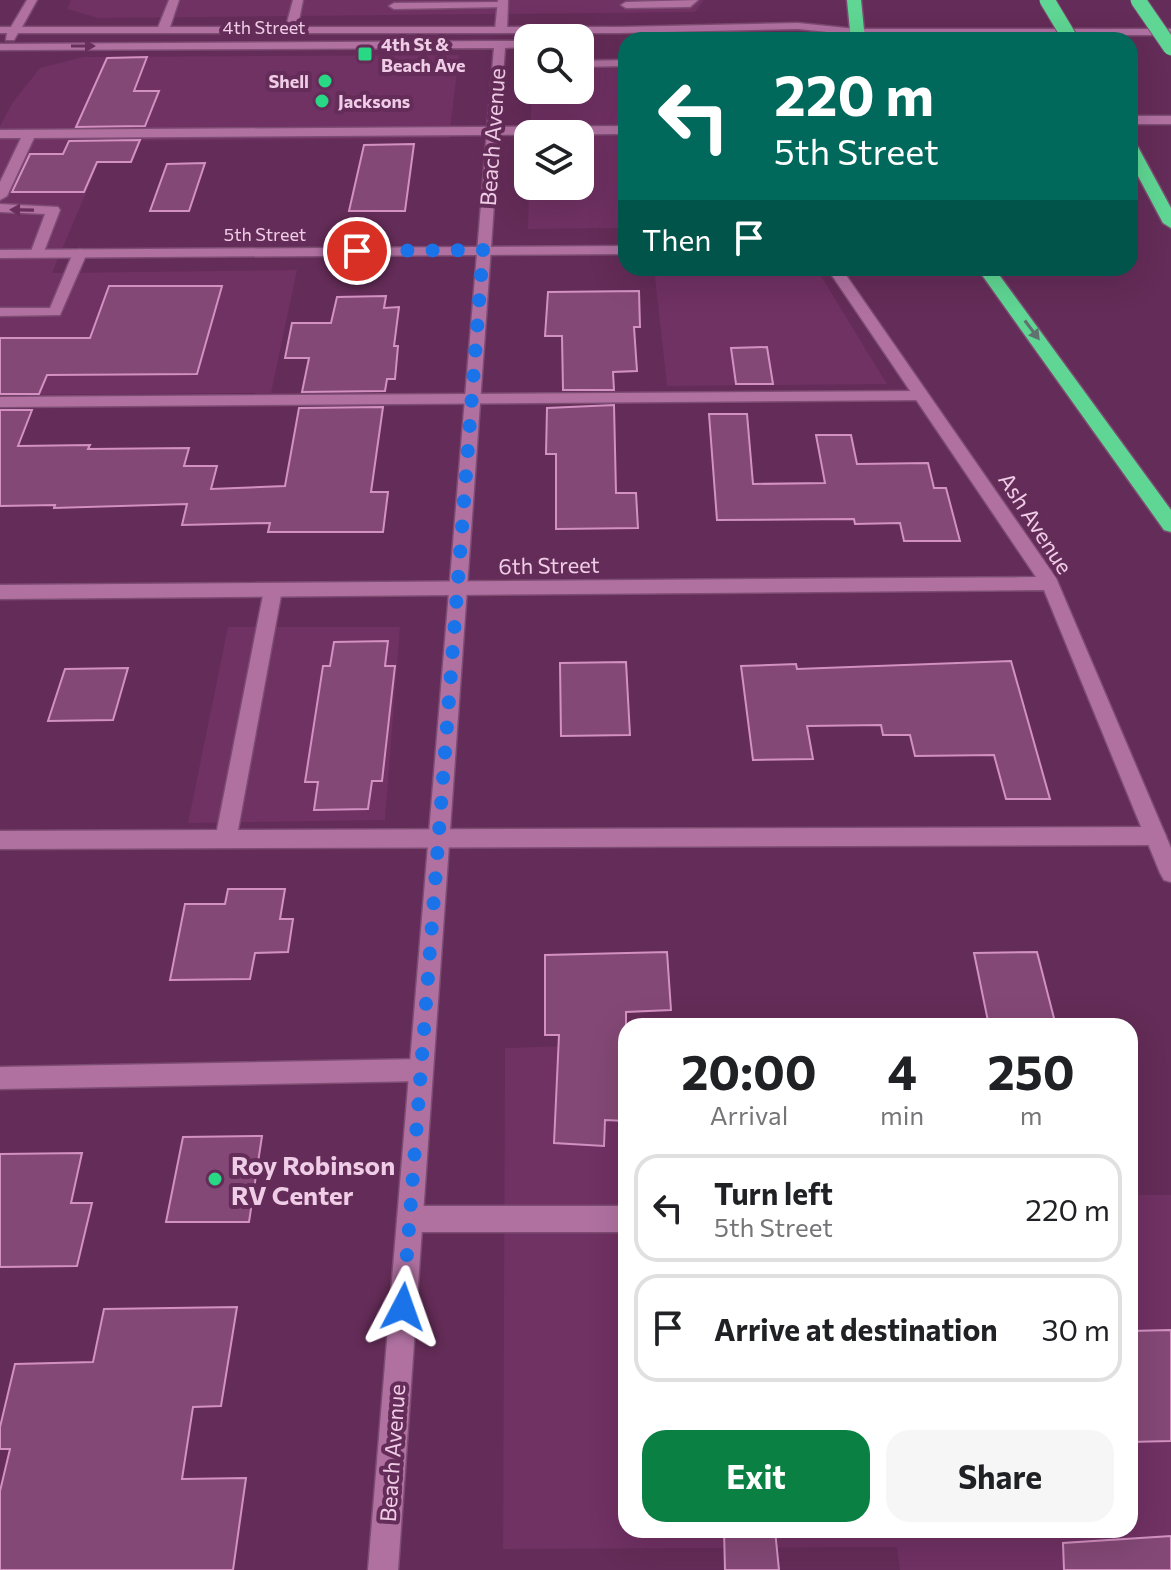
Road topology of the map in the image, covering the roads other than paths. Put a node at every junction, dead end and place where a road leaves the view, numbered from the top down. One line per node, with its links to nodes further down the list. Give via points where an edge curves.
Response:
1 (32, 0): 14 (street)
2 (174, 0): 15 (street)
3 (298, 0): 16 (street)
4 (693, 0): 10 (street)
5 (854, 0): 19 (highway)
6 (1047, 0): 20 (highway, bridge)
7 (1138, 0): 27 (highway, bridge)
8 (502, 2): 9 (street); 17 (street)
9 (394, 3): 11 (street)
10 (626, 3): 12 (street)
11 (390, 29): 16 (street, 4th Street); 17 (street, 4th Street)
12 (628, 29): 17 (street, 4th Street); 18 (street, 4th Street, via 798,26)
13 (0, 30): 14 (street, 4th Street)
14 (14, 30): 15 (street, 4th Street); 28 (street)
15 (163, 30): 16 (street, 4th Street)
16 (291, 30)
17 (501, 30)
18 (833, 32)
19 (857, 32)
20 (1066, 32)
21 (1138, 32): 22 (street, 4th Street)
22 (1171, 32)
23 (594, 43): 24 (street)
24 (618, 43)
25 (500, 44): 26 (street, 4th Street); 28 (street, 4th Street, one-way to 25); 33 (street, Beach Avenue)
26 (514, 44)
27 (1171, 48)
28 (2, 50)
29 (618, 63): 30 (street)
30 (594, 64)
31 (1138, 120): 32 (street)
32 (1171, 120)
33 (493, 130): 34 (street); 36 (street); 41 (street, Beach Avenue)
34 (618, 130)
35 (0, 134): 36 (street)
36 (29, 134): 38 (street)
37 (1138, 162): 40 (highway)
38 (0, 196)
39 (0, 208): 45 (street, one-way to 39, via 53,210)
40 (1171, 223)
41 (483, 250): 42 (street, 5th Street); 43 (street, 5th Street); 50 (street, Beach Avenue)
42 (618, 250)
43 (80, 253): 45 (street, 5th Street); 48 (street, via 55,312)
44 (0, 254): 45 (street, 5th Street)
45 (37, 254)
46 (839, 276): 49 (street, Ash Avenue)
47 (991, 276): 52 (highway, one-way to 52)
48 (0, 312)
49 (921, 396): 50 (street); 53 (street, Ash Avenue)
50 (472, 397): 51 (street); 55 (street, Beach Avenue)
51 (0, 402)
52 (1171, 525)
53 (1050, 583): 55 (street, 6th Street); 57 (street, Ash Avenue)
54 (273, 590): 55 (street, 6th Street); 56 (street, 6th Street); 59 (street)
55 (458, 590): 58 (street, Beach Avenue)
56 (0, 592)
57 (1156, 836): 58 (street); 61 (street, Ash Avenue)
58 (439, 837): 59 (street); 62 (street, Beach Avenue)
59 (226, 839): 60 (street)
60 (0, 840)
61 (1171, 873)
62 (421, 1070): 63 (street); 64 (street, Beach Avenue)
63 (0, 1078)
64 (410, 1219): 65 (street); 66 (street, Beach Avenue)
65 (618, 1219)
66 (383, 1570)

